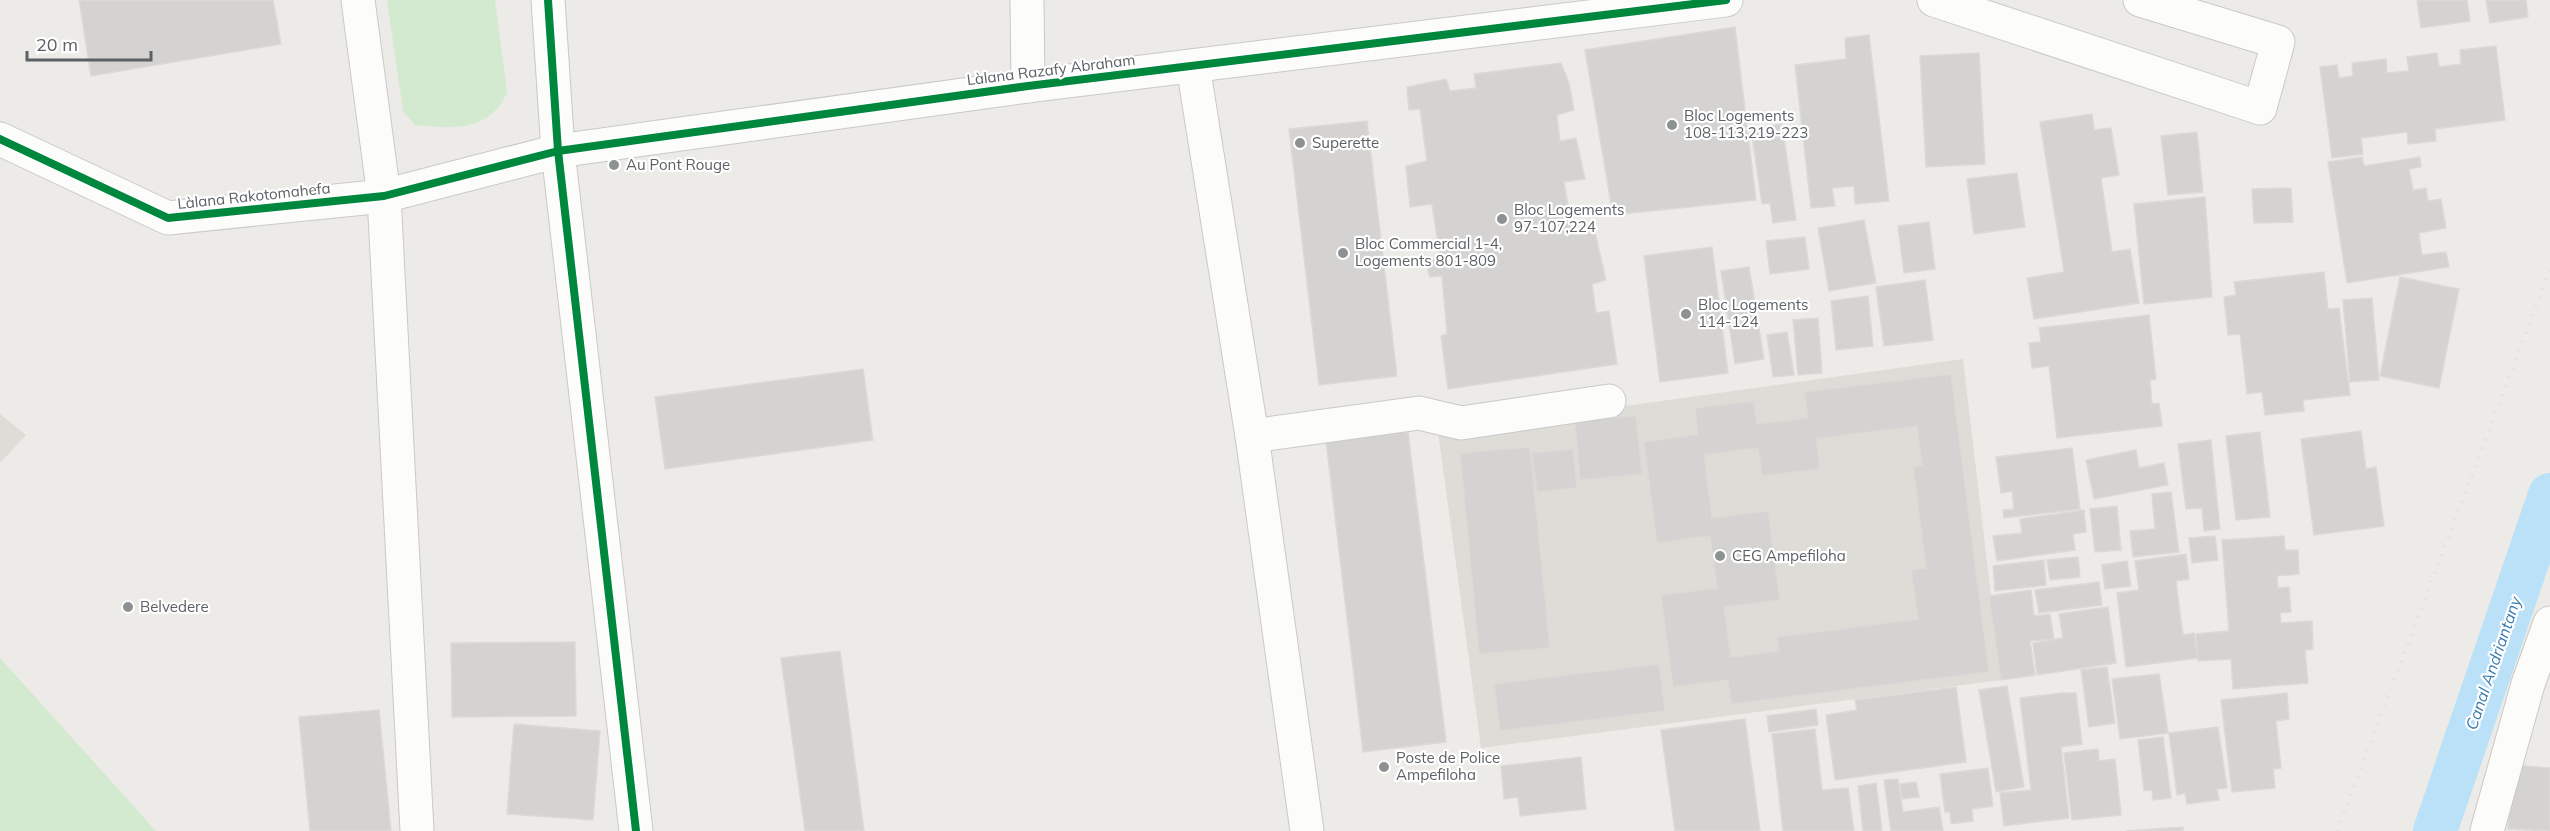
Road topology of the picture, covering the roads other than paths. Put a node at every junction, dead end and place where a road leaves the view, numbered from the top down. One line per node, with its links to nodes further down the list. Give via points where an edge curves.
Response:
1 (358, 0): 11 (street)
2 (548, 0): 10 (street)
3 (1027, 0): 8 (street)
4 (1726, 0): 7 (street, Làlana Razafy Abraham)
5 (1934, 0): 6 (street, via 2260,108 2278,42)
6 (2140, 0)
7 (1193, 66): 8 (street, Làlana Razafy Abraham); 13 (street)
8 (1028, 86): 10 (street, Làlana Razafy Abraham)
9 (0, 139): 11 (street, Làlana Rakotomahefa, via 168,218)
10 (558, 151): 11 (street, Làlana Razafy Abraham); 16 (street)
11 (384, 196): 15 (street)
12 (1609, 401): 13 (street, via 1461,423 1419,413)
13 (1252, 436): 17 (street)
14 (2550, 623): 18 (street, via 2528,684)
15 (417, 831)
16 (636, 831)
17 (1307, 831)
18 (2487, 831)

